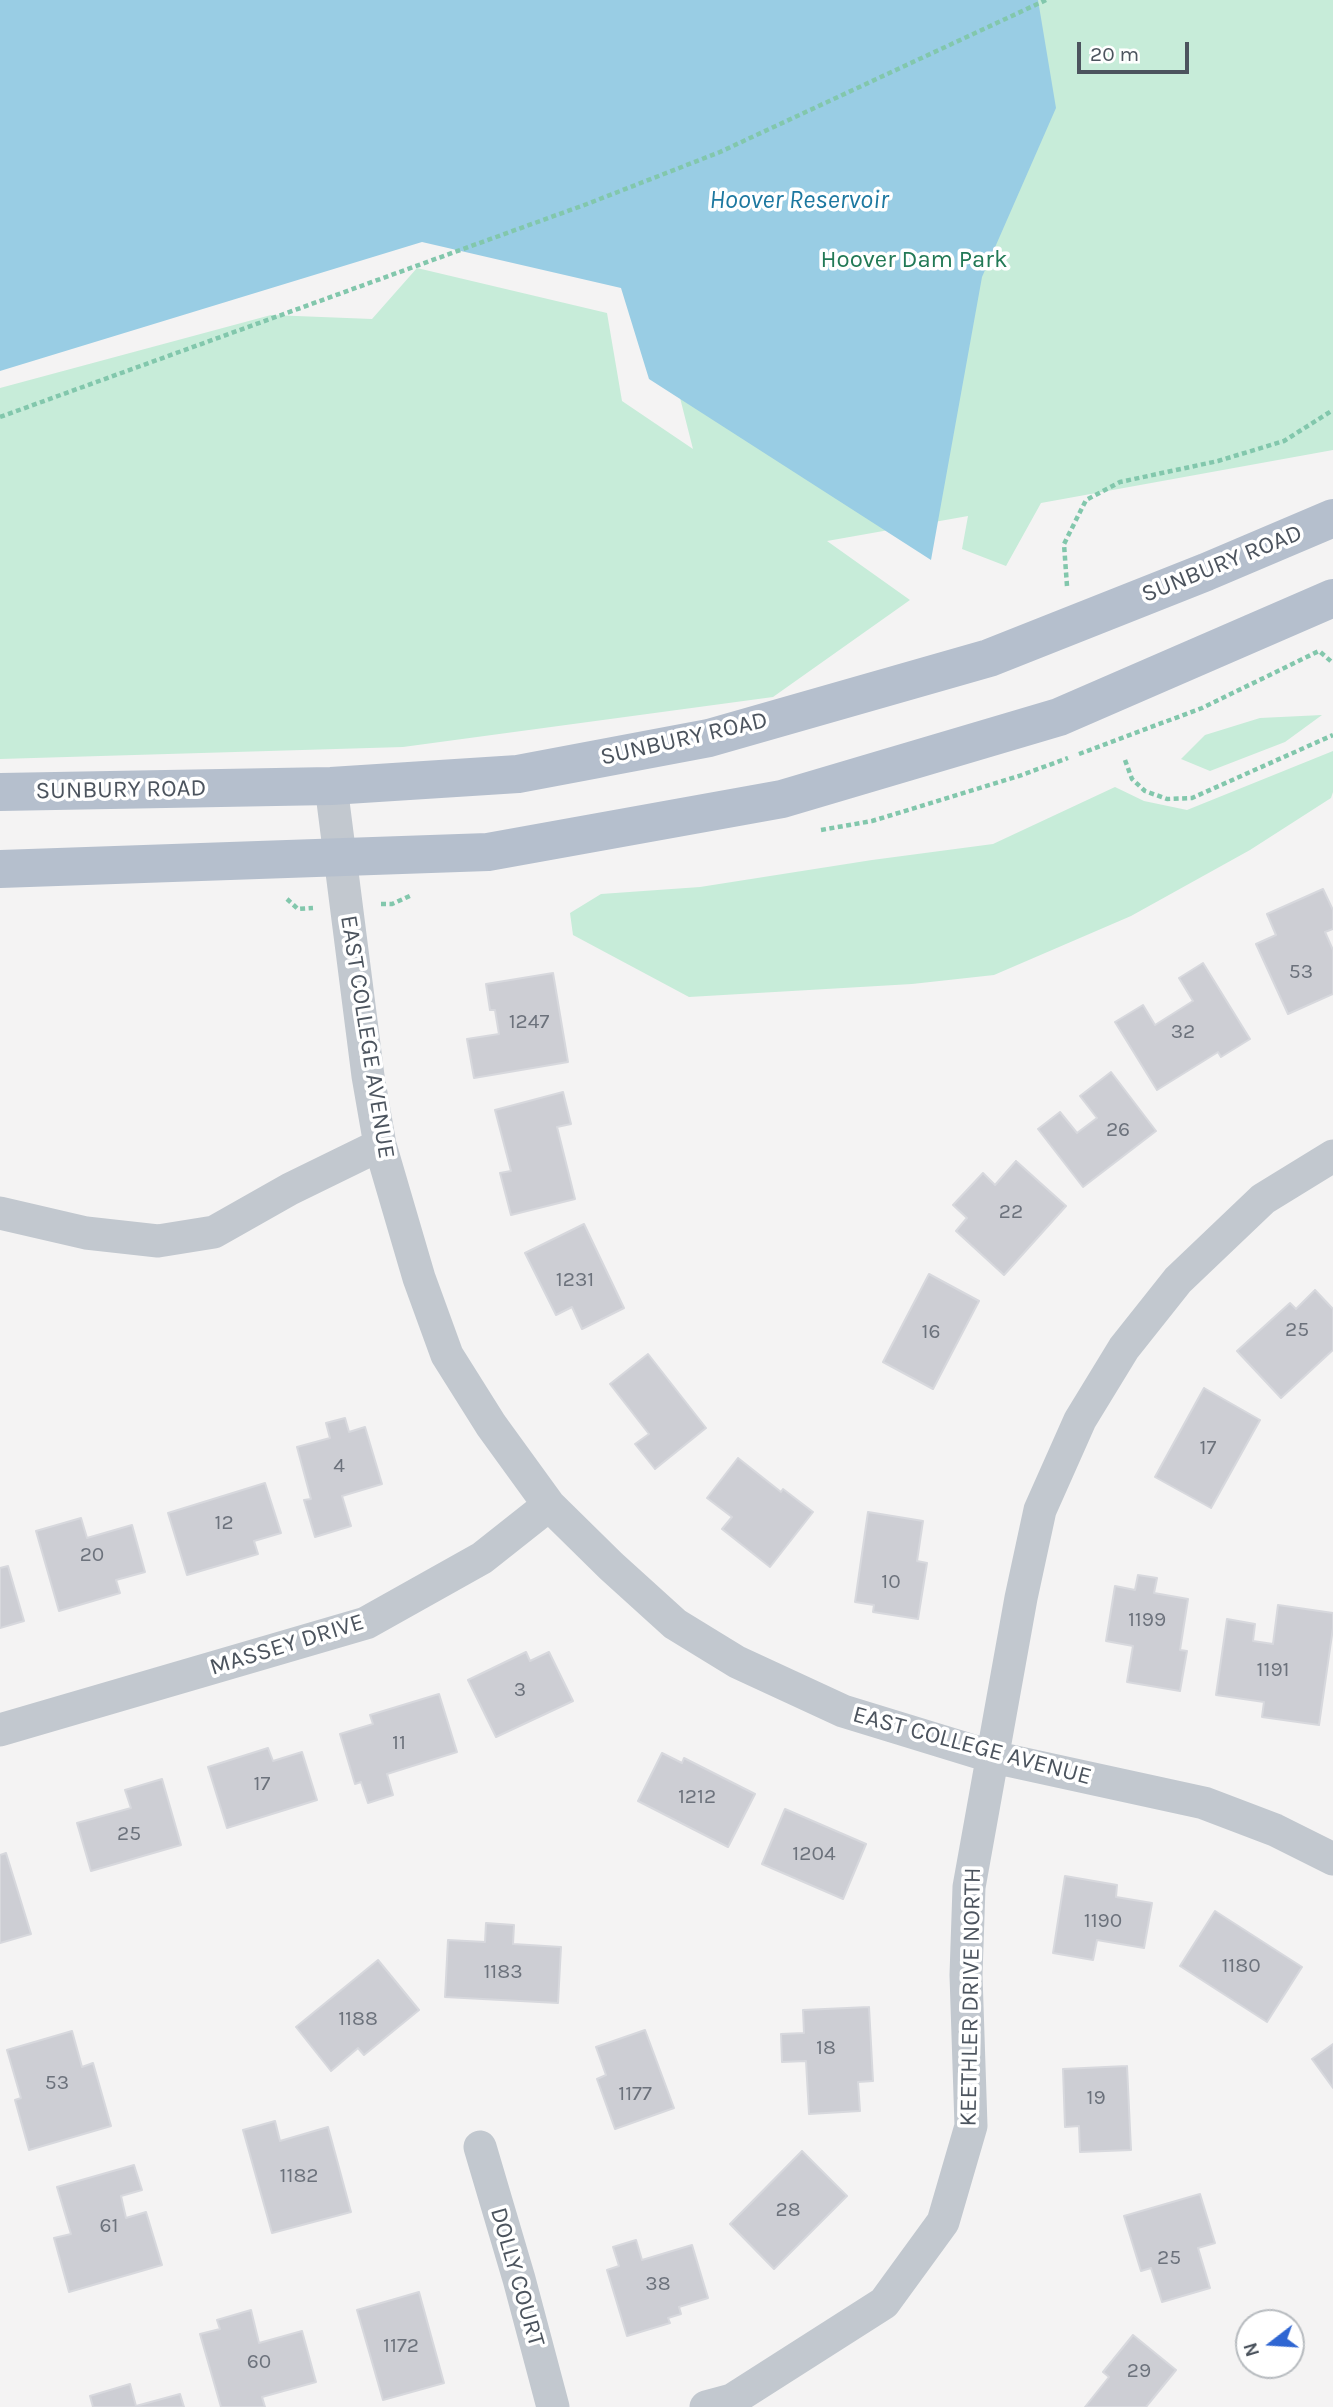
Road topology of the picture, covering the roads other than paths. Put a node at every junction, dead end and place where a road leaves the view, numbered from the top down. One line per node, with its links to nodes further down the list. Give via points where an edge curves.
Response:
1 (1332, 522): 3 (main road, SUNBURY ROAD, via 989,658 709,738 518,774)
2 (1333, 598): 5 (main road, via 1059,717 782,799 488,852)
3 (331, 786): 4 (main road, SUNBURY ROAD); 5 (street, EAST COLLEGE AVENUE)
4 (0, 792)
5 (341, 858): 6 (main road); 7 (street, EAST COLLEGE AVENUE, via 360,1025)
6 (0, 869)
7 (380, 1144): 9 (street, via 214,1232 158,1241 86,1233); 10 (street, EAST COLLEGE AVENUE, via 447,1355)
8 (1333, 1156): 12 (street, KEETHLER DRIVE NORTH, via 1264,1199 1178,1280 1124,1348 1080,1420 1040,1510)
9 (0, 1213)
10 (549, 1505): 11 (street, MASSEY DRIVE, via 482,1558 366,1623); 12 (street, EAST COLLEGE AVENUE, via 675,1624 737,1662 843,1711)
11 (0, 1730)
12 (993, 1757): 13 (street, EAST COLLEGE AVENUE, via 1204,1803 1275,1830); 16 (street, KEETHLER DRIVE NORTH, via 969,1887 966,1975 971,2126 943,2222 884,2303 732,2400)
13 (1333, 1859)
14 (480, 2147): 15 (street, DOLLY COURT)
15 (553, 2407)
16 (706, 2407)

